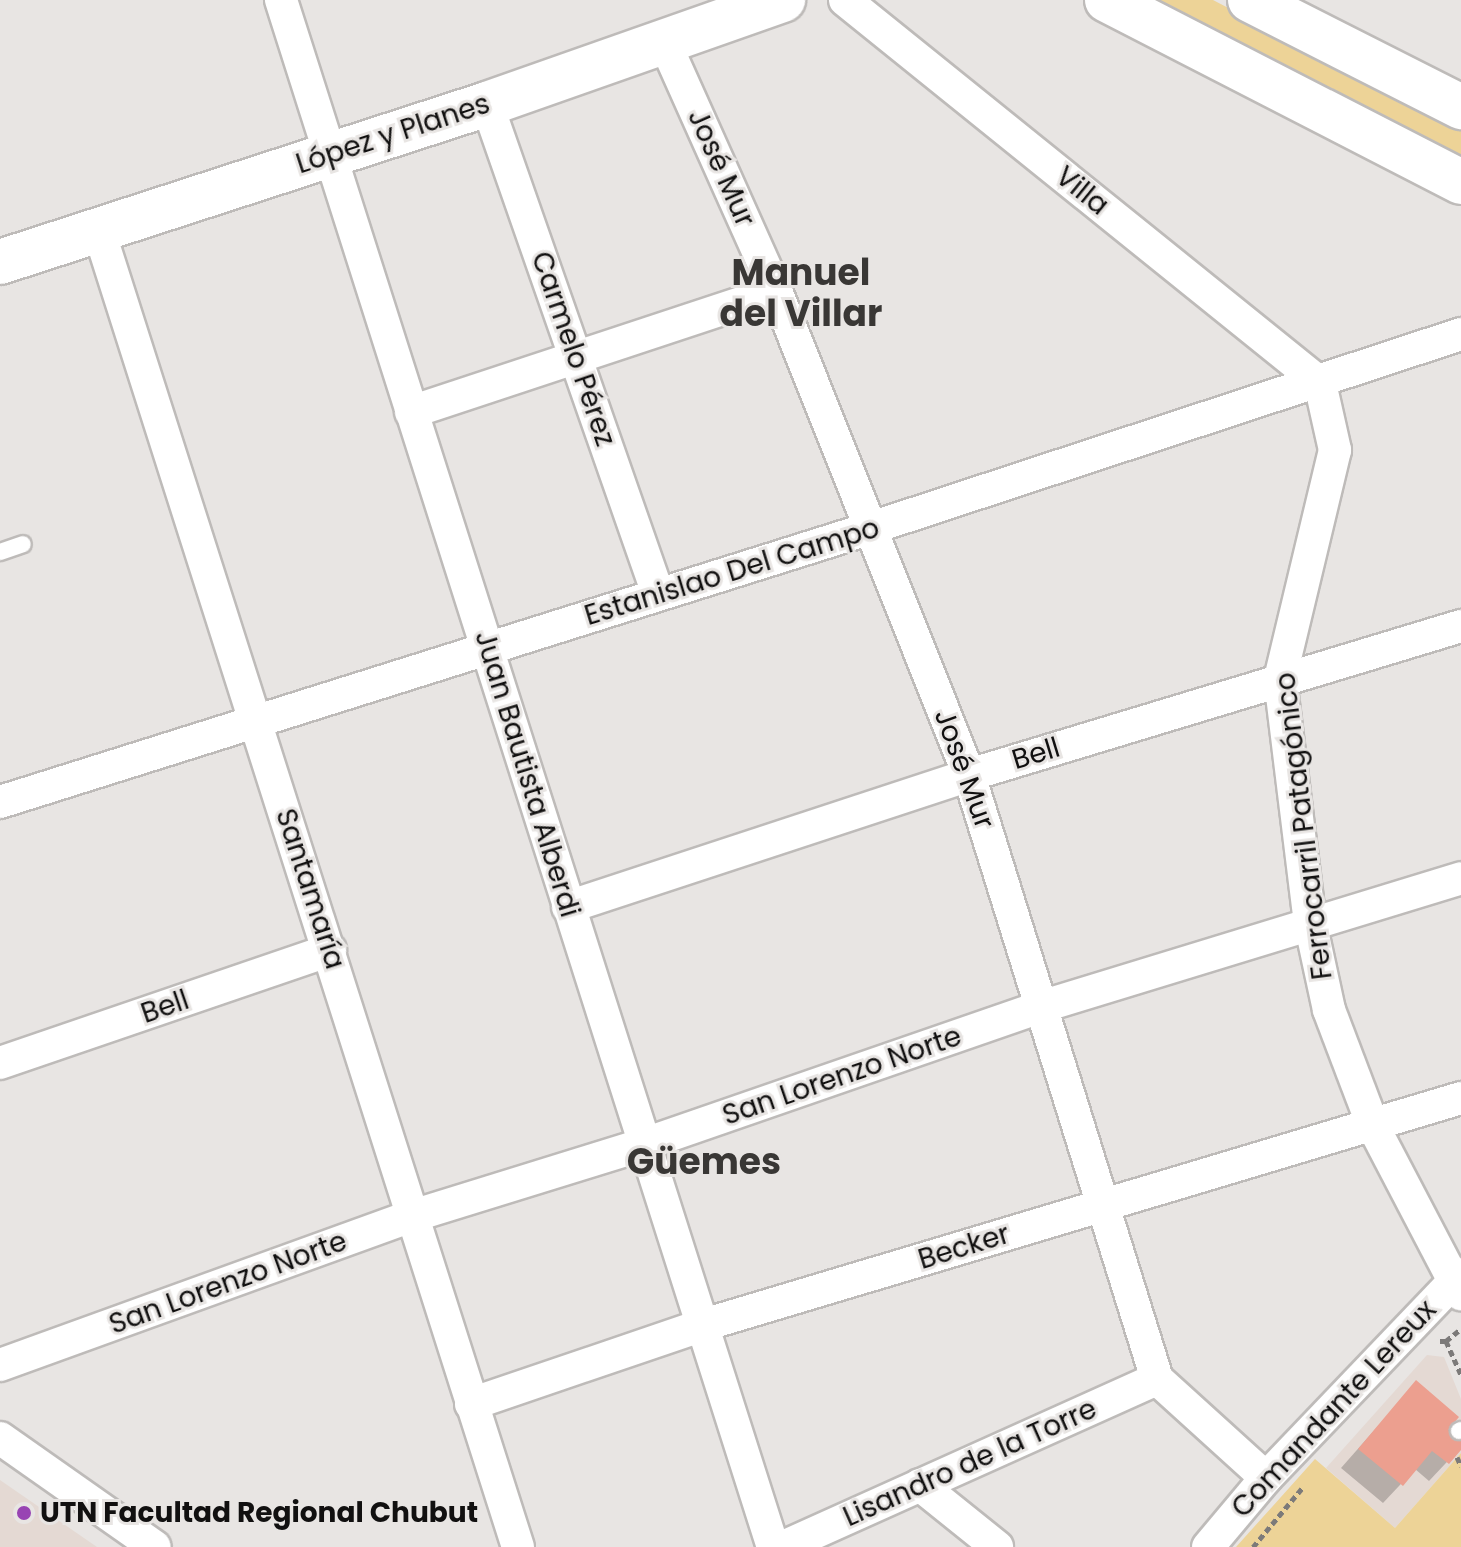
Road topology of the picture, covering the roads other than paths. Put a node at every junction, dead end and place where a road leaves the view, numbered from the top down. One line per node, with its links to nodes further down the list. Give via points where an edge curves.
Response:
1 (281, 0): 9 (street, Juan Bautista Alberdi)
2 (783, 0): 6 (main road, López y Planes)
3 (845, 0): 16 (street, Villa)
4 (1107, 0): 10 (main road)
5 (1250, 0): 8 (main road)
6 (664, 41): 7 (main road, López y Planes); 13 (street, José Mur)
7 (487, 104): 9 (main road, López y Planes); 15 (street, Carmelo Pérez)
8 (1461, 107)
9 (328, 156): 11 (main road, López y Planes); 17 (street, Juan Bautista Alberdi)
10 (1461, 182)
11 (99, 231): 12 (main road, López y Planes); 25 (street, Santamaría)
12 (0, 262)
13 (776, 291): 15 (street); 18 (street, José Mur)
14 (1461, 334): 16 (street, Estanislao Del Campo)
15 (577, 358): 17 (street); 21 (street, Carmelo Pérez)
16 (1320, 383): 18 (street, Estanislao Del Campo); 24 (street, Ferrocarril Patagónico, via 1335,450)
17 (411, 412): 23 (street, Juan Bautista Alberdi)
18 (871, 528): 21 (street, Estanislao Del Campo); 26 (street, José Mur)
19 (23, 544): 20 (lane)
20 (0, 552)
21 (658, 594): 23 (street, Estanislao Del Campo)
22 (1461, 626): 24 (street, Bell)
23 (488, 649): 25 (street, Estanislao Del Campo); 29 (street, Juan Bautista Alberdi)
24 (1280, 679): 26 (street, Bell); 30 (street, Ferrocarril Patagónico)
25 (256, 719): 27 (street, Estanislao Del Campo); 31 (street, Santamaría)
26 (969, 775): 29 (street, Bell); 32 (street, José Mur)
27 (0, 802)
28 (1461, 878): 30 (street, San Lorenzo Norte)
29 (568, 907): 36 (street, Juan Bautista Alberdi)
30 (1310, 922): 32 (street, San Lorenzo Norte); 35 (street, Ferrocarril Patagónico, via 1329,1010)
31 (330, 950): 33 (street, Bell); 38 (street, Santamaría)
32 (1040, 1007): 36 (street, San Lorenzo Norte); 37 (street, José Mur)
33 (0, 1063)
34 (1461, 1098): 35 (street, Becker)
35 (1373, 1126): 37 (street, Becker); 39 (street, Ferrocarril Patagónico)
36 (642, 1145): 38 (street, San Lorenzo Norte); 40 (street, Juan Bautista Alberdi)
37 (1102, 1205): 40 (street, Becker); 42 (street, José Mur)
38 (409, 1217): 41 (street, San Lorenzo Norte); 43 (street, Santamaría)
39 (1459, 1281): 45 (street, Comandante Lereux)
40 (700, 1326): 43 (street, Becker); 49 (street, Juan Bautista Alberdi)
41 (0, 1365)
42 (1157, 1379): 45 (street); 46 (street, Lisandro de la Torre)
43 (471, 1404): 48 (street, Santamaría)
44 (0, 1438): 47 (street)
45 (1266, 1478): 52 (street, Comandante Lereux)
46 (920, 1485): 50 (street, Lisandro de la Torre); 51 (street)
47 (155, 1547)
48 (518, 1547)
49 (773, 1547)
50 (783, 1547)
51 (997, 1547)
52 (1208, 1547)

